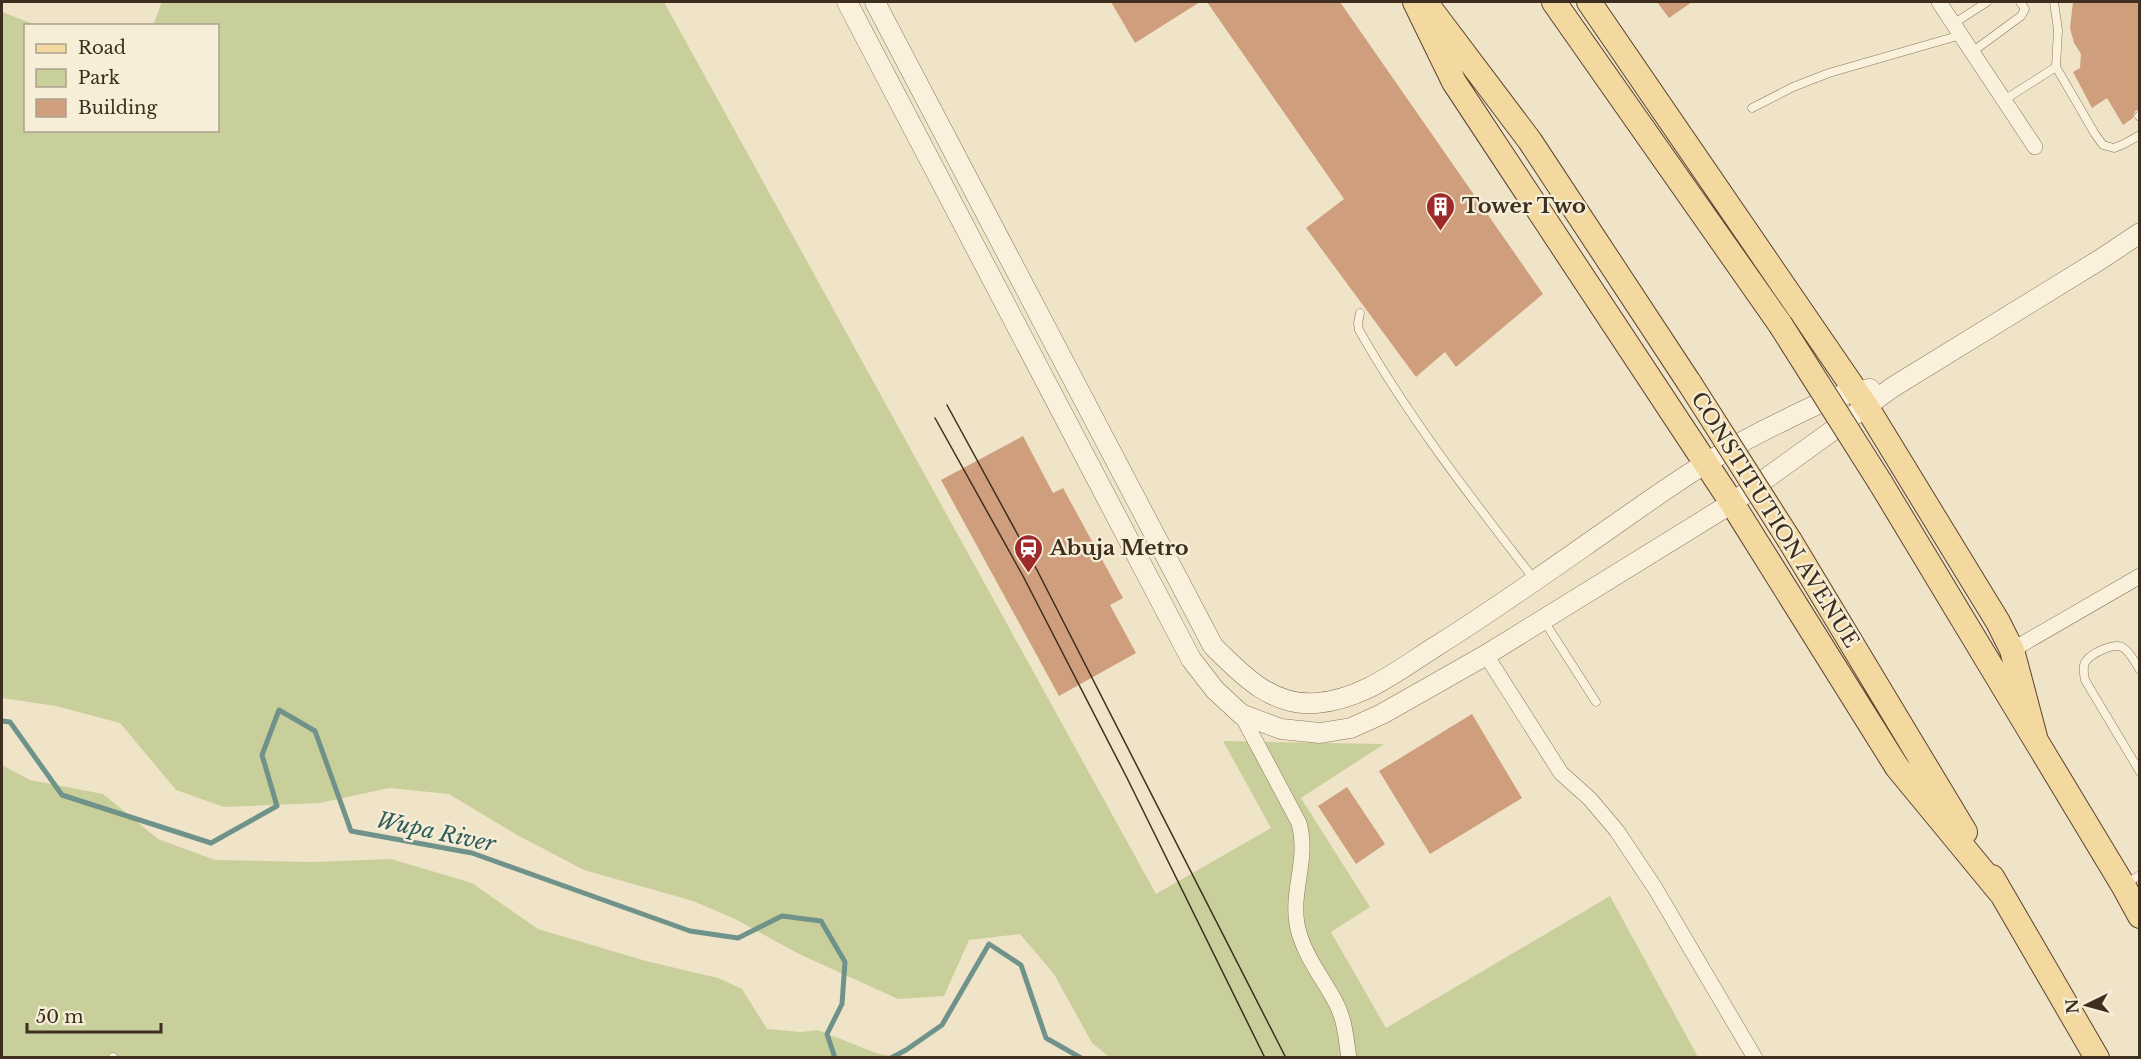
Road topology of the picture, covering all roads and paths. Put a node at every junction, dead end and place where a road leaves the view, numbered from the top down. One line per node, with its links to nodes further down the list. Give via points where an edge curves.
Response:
1 (847, 2): 30 (street, via 1191,659 1215,690)
2 (875, 2): 24 (street, via 1213,645 1236,670 1260,689 1287,700 1314,704 1342,699 1372,687)
3 (1415, 2): 21 (main road, via 1454,82)
4 (1425, 2): 34 (main road, CONSTITUTION AVENUE, bridge, via 1530,141 1690,384 1790,541)
5 (1554, 2): 31 (main road, bridge, via 1780,324)
6 (1589, 2): 20 (main road)
7 (1939, 2): 11 (street)
8 (1987, 2): 11 (lane)
9 (2020, 2): 12 (lane, via 2025,9 2021,16)
10 (2054, 2): 13 (lane, via 2058,30)
11 (1957, 30): 12 (street); 15 (lane, via 1829,73)
12 (1972, 52): 14 (street)
13 (2056, 67): 14 (lane); 16 (lane, via 2103,145 2114,148)
14 (2004, 100): 17 (street)
15 (1752, 108)
16 (2139, 135)
17 (2035, 147)
18 (2139, 233): 20 (street, via 1893,387)
19 (1360, 312): 24 (lane, via 1359,330 1400,398)
20 (1861, 399): 21 (street, via 1810,407); 22 (street); 26 (main road)
21 (1705, 463): 22 (main road); 24 (street)
22 (1732, 503): 25 (street); 34 (main road, via 1897,767)
23 (2139, 576): 26 (street)
24 (1534, 581)
25 (1543, 620): 27 (street); 29 (lane)
26 (2012, 650): 31 (main road)
27 (1486, 655): 30 (street, via 1350,728 1320,733 1281,729); 37 (street, via 1561,773 1617,831)
28 (2139, 670): 32 (lane, via 2121,646 2109,646 2086,660 2083,670 2085,680)
29 (1596, 702)
30 (1241, 714): 36 (street, via 1299,823 1303,855 1295,906 1297,926 1303,946 1342,1017)
31 (2035, 737): 33 (main road)
32 (2139, 772)
33 (2131, 880): 35 (main road)
34 (2000, 892): 38 (main road, CONSTITUTION AVENUE)
35 (2139, 916)
36 (1349, 1058)
37 (1755, 1058)
38 (2097, 1058)

